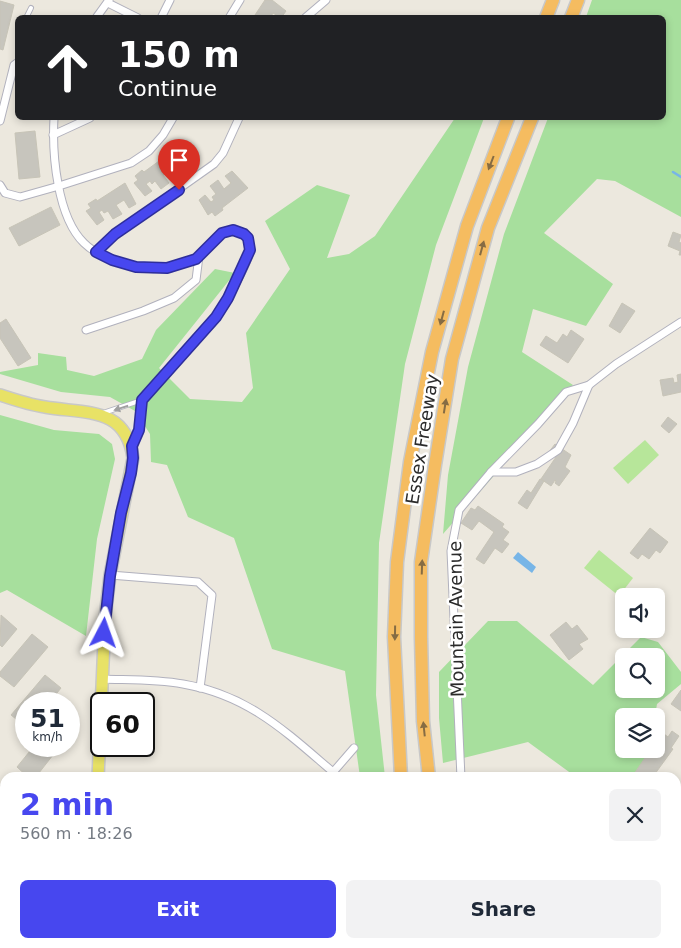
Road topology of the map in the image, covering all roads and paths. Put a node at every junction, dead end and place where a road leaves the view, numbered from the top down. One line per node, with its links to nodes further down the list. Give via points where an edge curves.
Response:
1 (170, 0): 12 (street)
2 (240, 0): 13 (street)
3 (326, 0): 7 (street)
4 (553, 0): 15 (highway)
5 (578, 0): 16 (highway)
6 (108, 1): 10 (street); 11 (street)
7 (317, 4): 14 (street)
8 (31, 8): 9 (lane)
9 (28, 15)
10 (98, 15)
11 (133, 15)
12 (162, 15)
13 (232, 15)
14 (308, 15)
15 (547, 15)
16 (572, 15)
17 (15, 64): 24 (street)
18 (54, 120): 25 (street)
19 (86, 120): 25 (street)
20 (172, 120): 27 (street, via 149,151 131,163)
21 (238, 120): 28 (street, via 223,153 214,164 115,234)
22 (507, 120): 46 (highway, Essex Freeway, one-way to 46, via 467,226 432,352 410,462 398,562 394,637)
23 (531, 120): 47 (highway, Essex Freeway, one-way to 23, via 420,637 421,562 435,465 452,360 488,228)
24 (0, 121)
25 (53, 135): 27 (street)
26 (0, 184): 27 (street, via 5,193 20,197)
27 (60, 186): 28 (street, via 71,226)
28 (96, 252): 29 (street, via 136,267 152,268 167,268)
29 (199, 256): 30 (street, via 228,230 244,234 250,244 249,255); 32 (street, via 196,280 174,298 144,312)
30 (216, 317): 35 (lane)
31 (681, 322): 33 (street, Mountain Avenue)
32 (86, 330)
33 (589, 385): 38 (street, Mountain Avenue, via 566,392); 38 (street, via 574,423 558,450 537,464 516,472)
34 (0, 395): 36 (main road, via 46,407)
35 (142, 400): 36 (lane, one-way to 36); 37 (lane, via 139,430)
36 (98, 414): 37 (main road, via 119,425)
37 (132, 446): 39 (main road, via 131,473)
38 (491, 472): 48 (street, Mountain Avenue, via 459,510 451,551)
39 (110, 576): 40 (main road); 41 (street, via 198,582 212,595)
40 (102, 679): 41 (street, via 165,682); 43 (main road)
41 (200, 688): 44 (street, via 237,700 279,725)
42 (354, 748): 45 (street)
43 (98, 772)
44 (328, 772)
45 (334, 772)
46 (401, 772)
47 (428, 772)
48 (461, 772)

